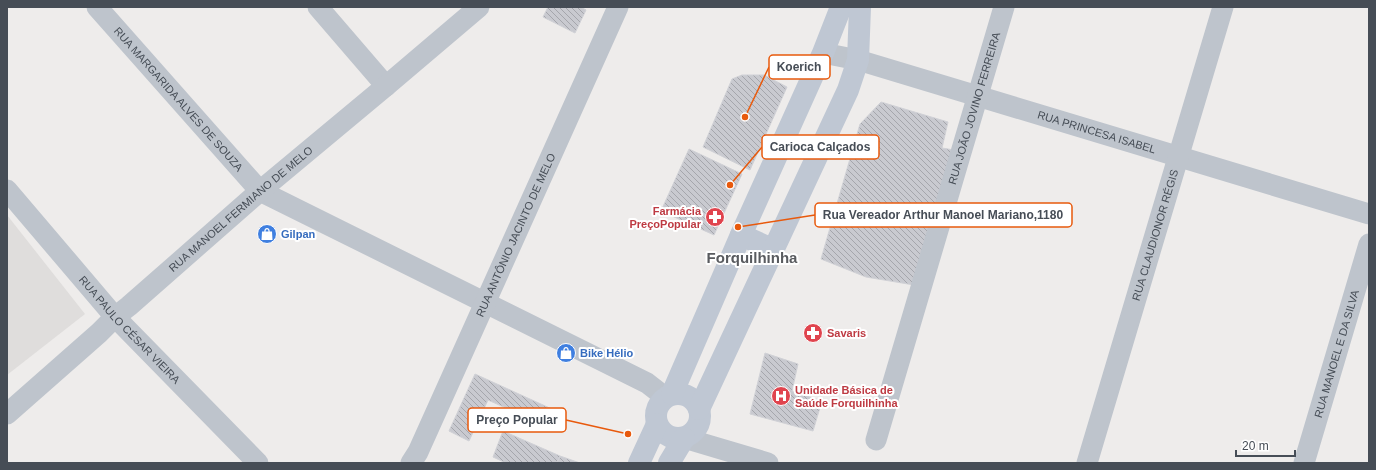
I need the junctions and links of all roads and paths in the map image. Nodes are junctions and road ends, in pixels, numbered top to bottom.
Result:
1 (97, 7) edge
2 (318, 7) edge
3 (478, 7) edge
4 (618, 7) edge
5 (841, 7) edge
6 (860, 7) edge
7 (1004, 7) edge
8 (1223, 7) edge
9 (823, 53) junction
10 (858, 60) junction
11 (386, 86) junction
12 (977, 96) junction
13 (1179, 156) junction
14 (7, 190) edge
15 (260, 191) junction
16 (1369, 214) edge
17 (741, 235) junction
18 (1369, 244) edge
19 (774, 250) junction
20 (486, 303) junction
21 (115, 317) junction
22 (668, 396) junction
23 (699, 409) junction
24 (7, 414) edge
25 (657, 424) junction
26 (684, 438) junction
27 (876, 440) dead end
28 (258, 463) edge
29 (411, 463) edge
30 (639, 463) edge
31 (669, 463) edge
32 (768, 463) edge
33 (1087, 463) edge
34 (1304, 463) edge

1 - 15 street, RUA MARGARIDA ALVES DE SOUZA
2 - 11 street
3 - 11 street, RUA MANOEL FERMIANO DE MELO
4 - 20 street, RUA ANTÔNIO JACINTO DE MELO
5 - 9 main road
6 - 10 main road
7 - 12 street, RUA JOÃO JOVINO FERREIRA
8 - 13 street, RUA CLAUDIONOR RÉGIS
9 - 10 street, RUA PRINCESA ISABEL
9 - 17 main road
10 - 12 street, RUA PRINCESA ISABEL
10 - 19 main road
11 - 15 street, RUA MANOEL FERMIANO DE MELO
12 - 13 street, RUA PRINCESA ISABEL
12 - 27 street, RUA JOÃO JOVINO FERREIRA
13 - 16 street, RUA PRINCESA ISABEL
13 - 33 street, RUA CLAUDIONOR RÉGIS
14 - 21 street, RUA PAULO CÉSAR VIEIRA
15 - 20 street
15 - 21 street, RUA MANOEL FERMIANO DE MELO
17 - 19 main road
17 - 22 main road
18 - 34 street, RUA MANOEL E DA SILVA
19 - 23 main road
20 - 22 street
20 - 29 street, RUA ANTÔNIO JACINTO DE MELO
21 - 24 street, RUA MANOEL FERMIANO DE MELO
21 - 28 street, RUA PAULO CÉSAR VIEIRA
22 - 23 main road
22 - 25 main road
23 - 26 main road
25 - 26 main road
25 - 30 main road
26 - 31 main road
26 - 32 street

